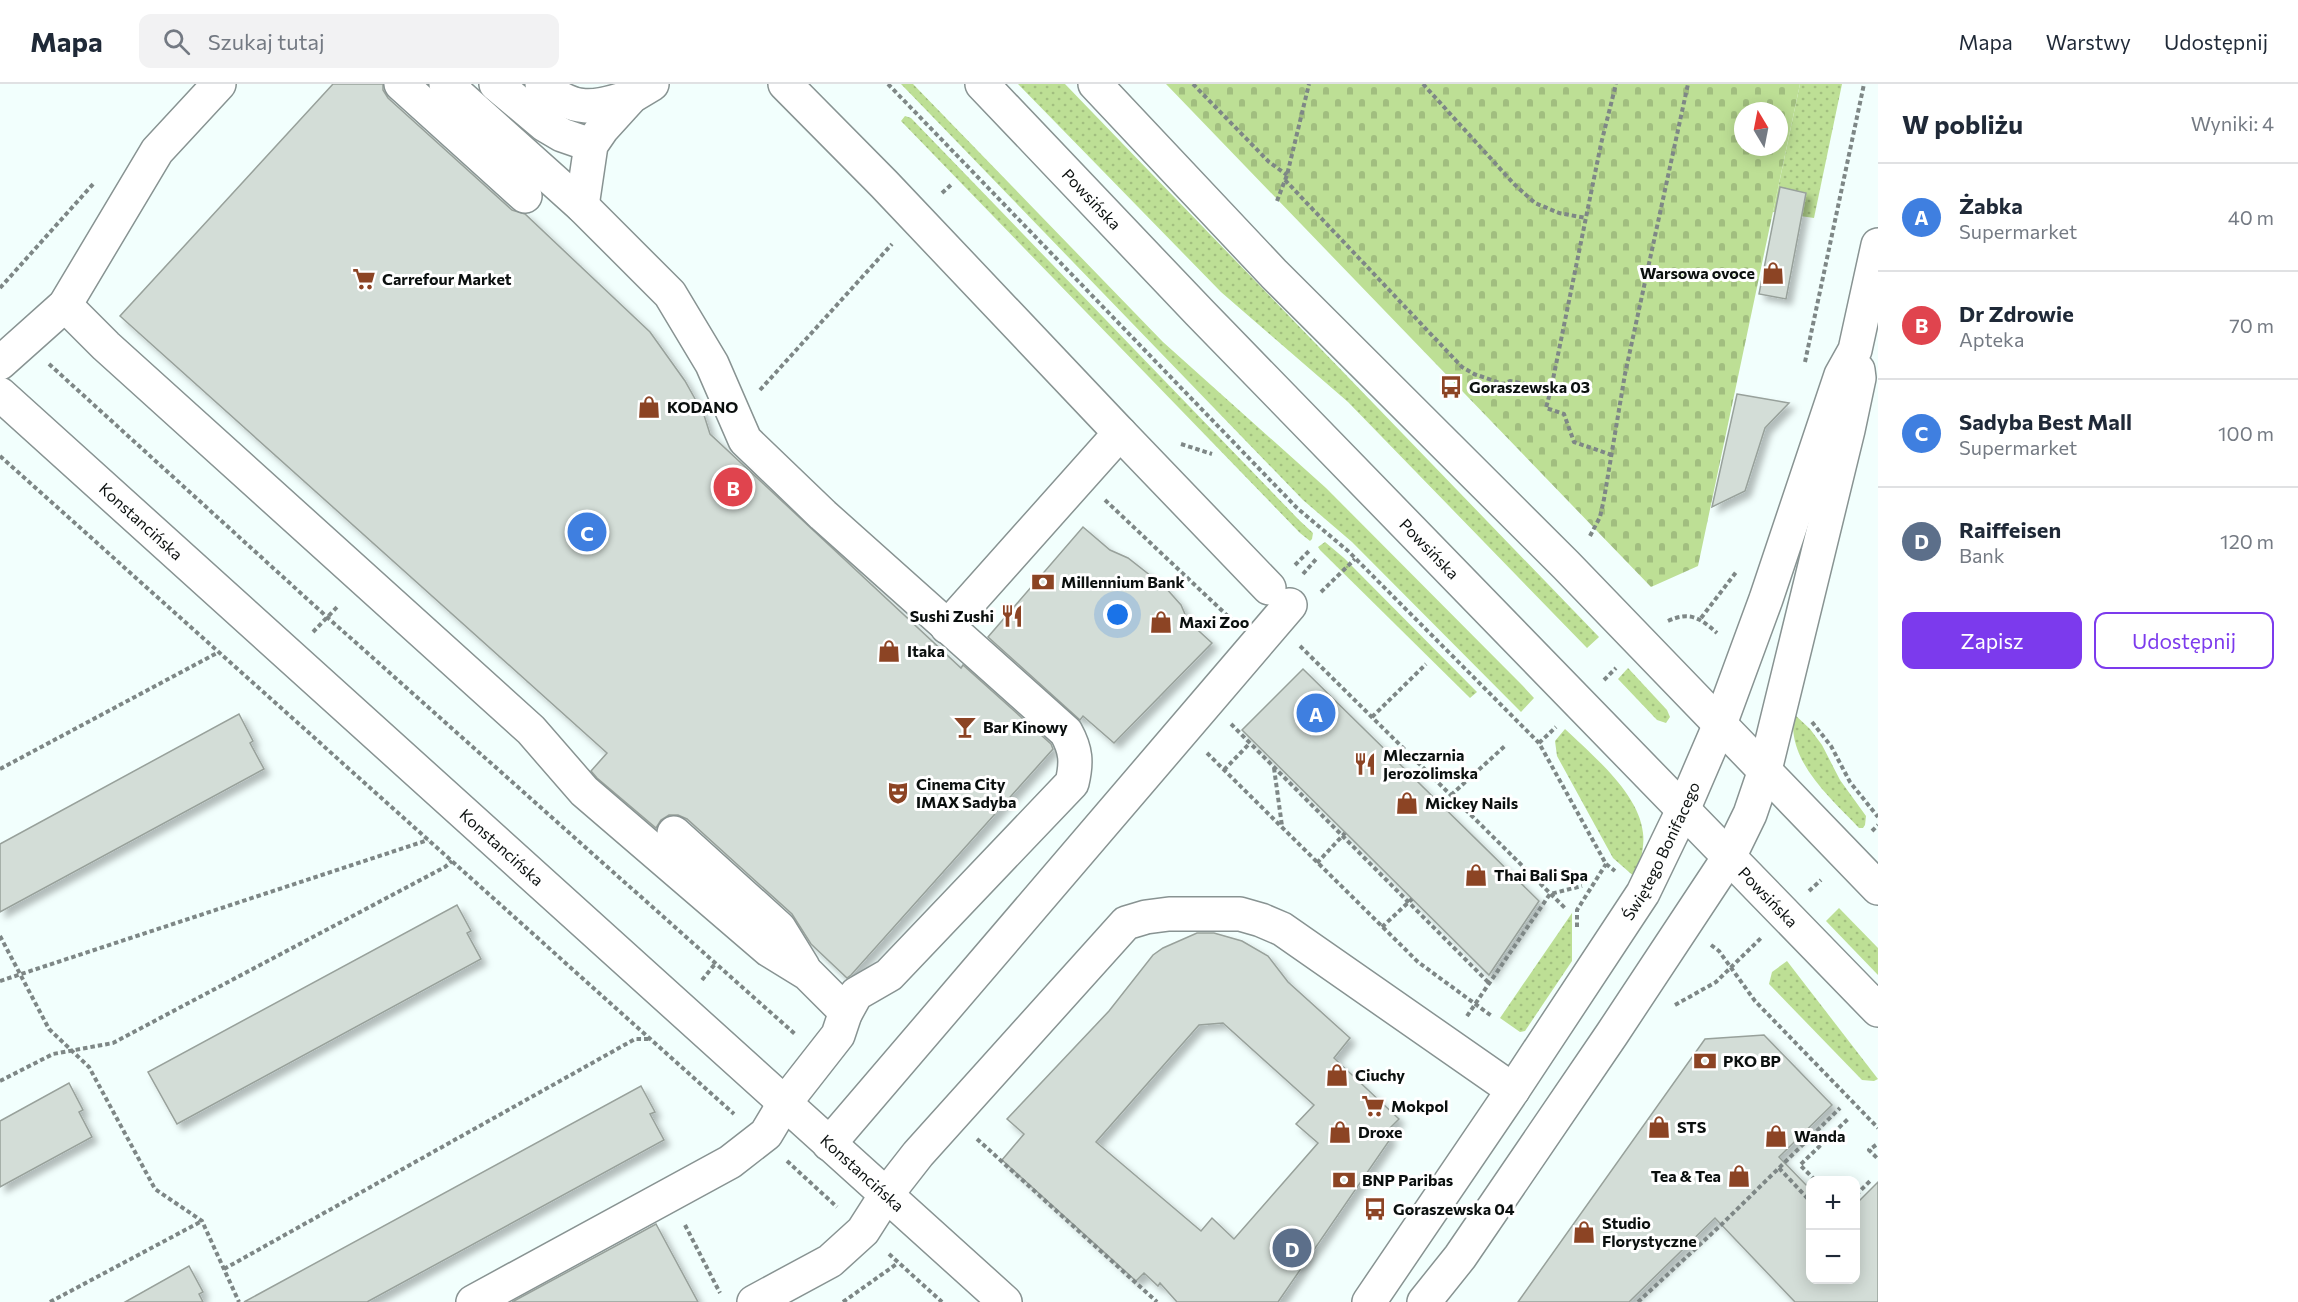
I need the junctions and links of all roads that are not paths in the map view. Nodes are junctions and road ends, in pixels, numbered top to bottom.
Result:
1 (219, 84) edge
2 (401, 84) edge
3 (446, 84) edge
4 (496, 84) edge
5 (542, 84) edge
6 (785, 84) edge
7 (982, 84) edge
8 (1095, 84) edge
9 (642, 90) edge
10 (591, 145) junction
11 (525, 196) dead end
12 (582, 206) junction
13 (1878, 245) edge
14 (65, 305) junction
15 (1855, 350) junction
16 (0, 363) edge
17 (0, 393) edge
18 (1120, 433) junction
19 (947, 627) junction
20 (1720, 724) junction
21 (1765, 770) junction
22 (1683, 810) junction
23 (674, 833) dead end
24 (1729, 857) junction
25 (1878, 888) edge
26 (808, 974) junction
27 (1878, 1010) edge
28 (845, 1014) junction
29 (1513, 1090) junction
30 (784, 1104) junction
31 (830, 1144) junction
32 (886, 1196) junction
33 (1403, 1253) junction
34 (472, 1302) edge
35 (754, 1302) edge
36 (1005, 1302) edge
37 (1369, 1302) edge
38 (1423, 1302) edge

1 - 14 street
2 - 11 street
3 - 12 street
4 - 10 street
5 - 9 street
6 - 18 street
7 - 22 street, Powsińska
8 - 20 street
9 - 10 street
10 - 12 street
12 - 19 street
13 - 15 street, Świętego Bonifacego
14 - 16 street
14 - 26 street
15 - 20 street, Świętego Bonifacego
15 - 21 street, Świętego Bonifacego
17 - 30 street, Konstancińska
18 - 19 street
18 - 31 street
19 - 28 street
20 - 21 street
20 - 22 street, Świętego Bonifacego
21 - 24 street, Świętego Bonifacego
21 - 25 street
22 - 24 street, Powsińska
22 - 29 street, Świętego Bonifacego
23 - 26 street
24 - 27 street, Powsińska
24 - 38 street, Świętego Bonifacego
26 - 28 street
28 - 30 street
29 - 32 street
29 - 33 street, Świętego Bonifacego
30 - 31 street, Konstancińska
30 - 34 street
31 - 32 street, Konstancińska
32 - 35 street
32 - 36 street, Konstancińska
33 - 37 street, Świętego Bonifacego
33 - 38 street

